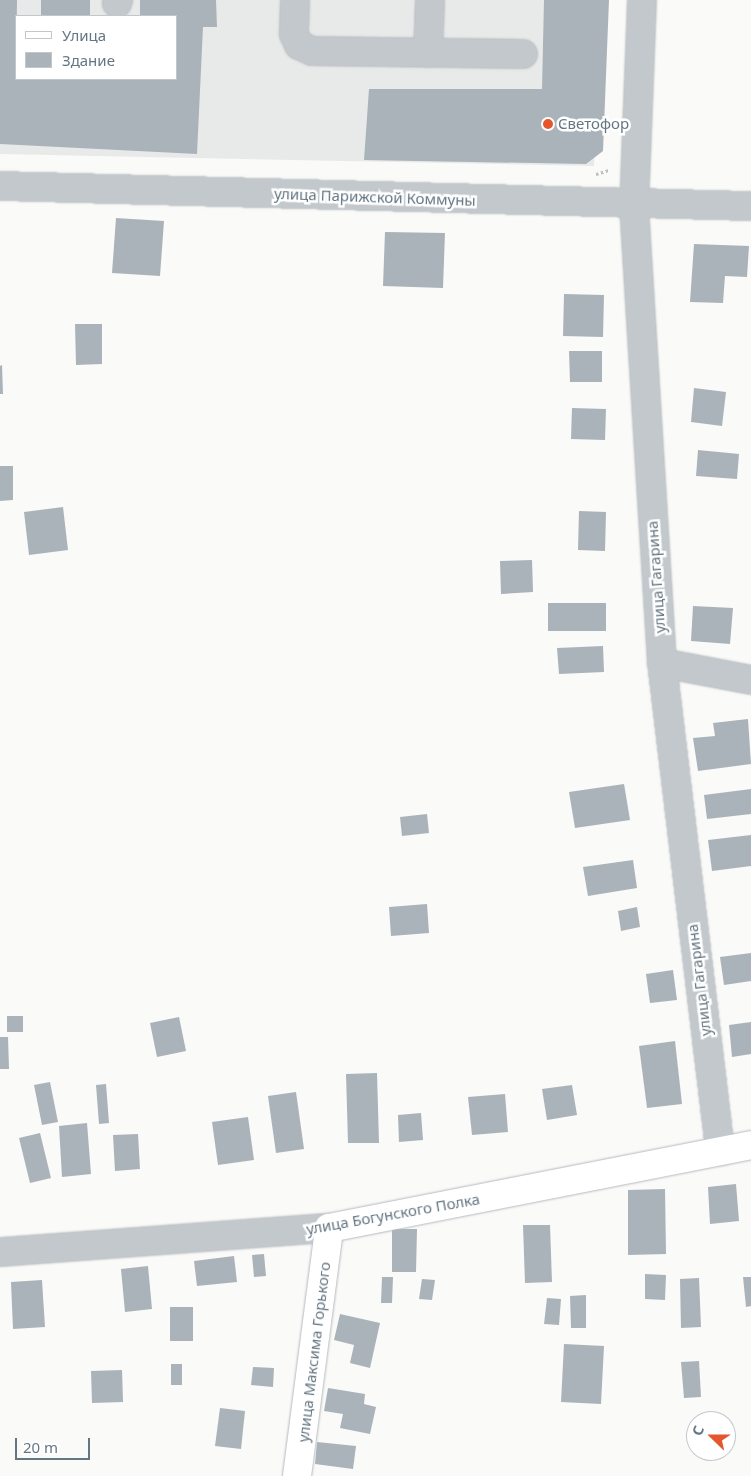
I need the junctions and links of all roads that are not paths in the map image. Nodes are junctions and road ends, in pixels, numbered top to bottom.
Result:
1 (296, 0) edge
2 (430, 0) edge
3 (642, 0) edge
4 (428, 53) junction
5 (523, 54) dead end
6 (0, 186) edge
7 (634, 205) junction
8 (751, 206) edge
9 (662, 663) junction
10 (751, 680) edge
11 (751, 1146) edge
12 (720, 1152) junction
13 (329, 1228) junction
14 (0, 1252) edge
15 (297, 1476) edge

1 - 4 street
2 - 4 street
3 - 7 street, улица Гагарина
4 - 5 street
6 - 7 street, улица Парижской Коммуны
7 - 8 street, улица Парижской Коммуны
7 - 9 street, улица Гагарина
9 - 10 street
9 - 12 street, улица Гагарина
11 - 12 main road, улица Богунского Полка
12 - 13 main road, улица Богунского Полка
13 - 14 street, улица Богунского Полка
13 - 15 main road, улица Максима Горького

